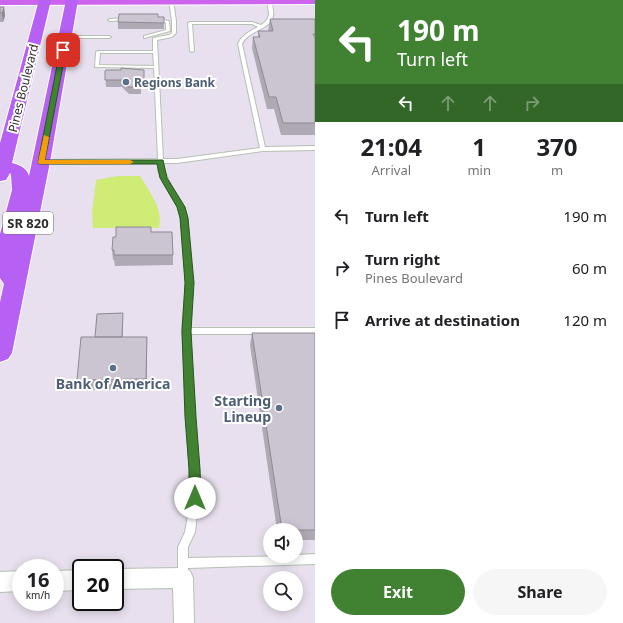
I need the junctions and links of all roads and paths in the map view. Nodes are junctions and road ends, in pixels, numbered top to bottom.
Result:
1 (45, 0) edge
2 (72, 0) edge
3 (269, 0) edge
4 (315, 0) edge
5 (0, 1) edge
6 (171, 7) edge
7 (132, 19) edge
8 (148, 19) edge
9 (110, 20) dead end
10 (269, 21) junction
11 (275, 23) edge
12 (261, 26) junction
13 (65, 37) junction
14 (109, 37) dead end
15 (146, 37) dead end
16 (192, 51) dead end
17 (156, 52) junction
18 (156, 66) junction
19 (13, 130) junction
20 (315, 148) edge
21 (263, 149) junction
22 (41, 162) junction
23 (160, 162) junction
24 (1, 172) edge
25 (15, 283) junction
26 (186, 331) junction
27 (315, 331) edge
28 (0, 353) edge
29 (315, 559) edge
30 (183, 571) junction
31 (124, 578) edge
32 (12, 581) edge
33 (0, 582) edge
34 (184, 623) edge

1 - 2 main road
1 - 5 main road
1 - 19 highway, Pines Boulevard
2 - 6 main road
2 - 13 highway, SR 820
3 - 4 main road
3 - 6 main road
3 - 10 lane
6 - 17 lane
7 - 9 lane
8 - 15 lane
10 - 11 lane
10 - 12 lane
12 - 16 lane
12 - 21 lane
13 - 14 lane
13 - 22 highway, SR 820
17 - 18 lane
17 - 18 lane
18 - 23 lane
19 - 22 highway
19 - 24 highway, Pines Boulevard
20 - 21 lane
21 - 23 lane
22 - 23 lane
22 - 25 highway, SR 820
23 - 26 lane
24 - 25 highway
25 - 28 highway, SR 820
26 - 27 lane
26 - 30 lane
29 - 30 lane
30 - 31 street
30 - 34 street
32 - 33 street

